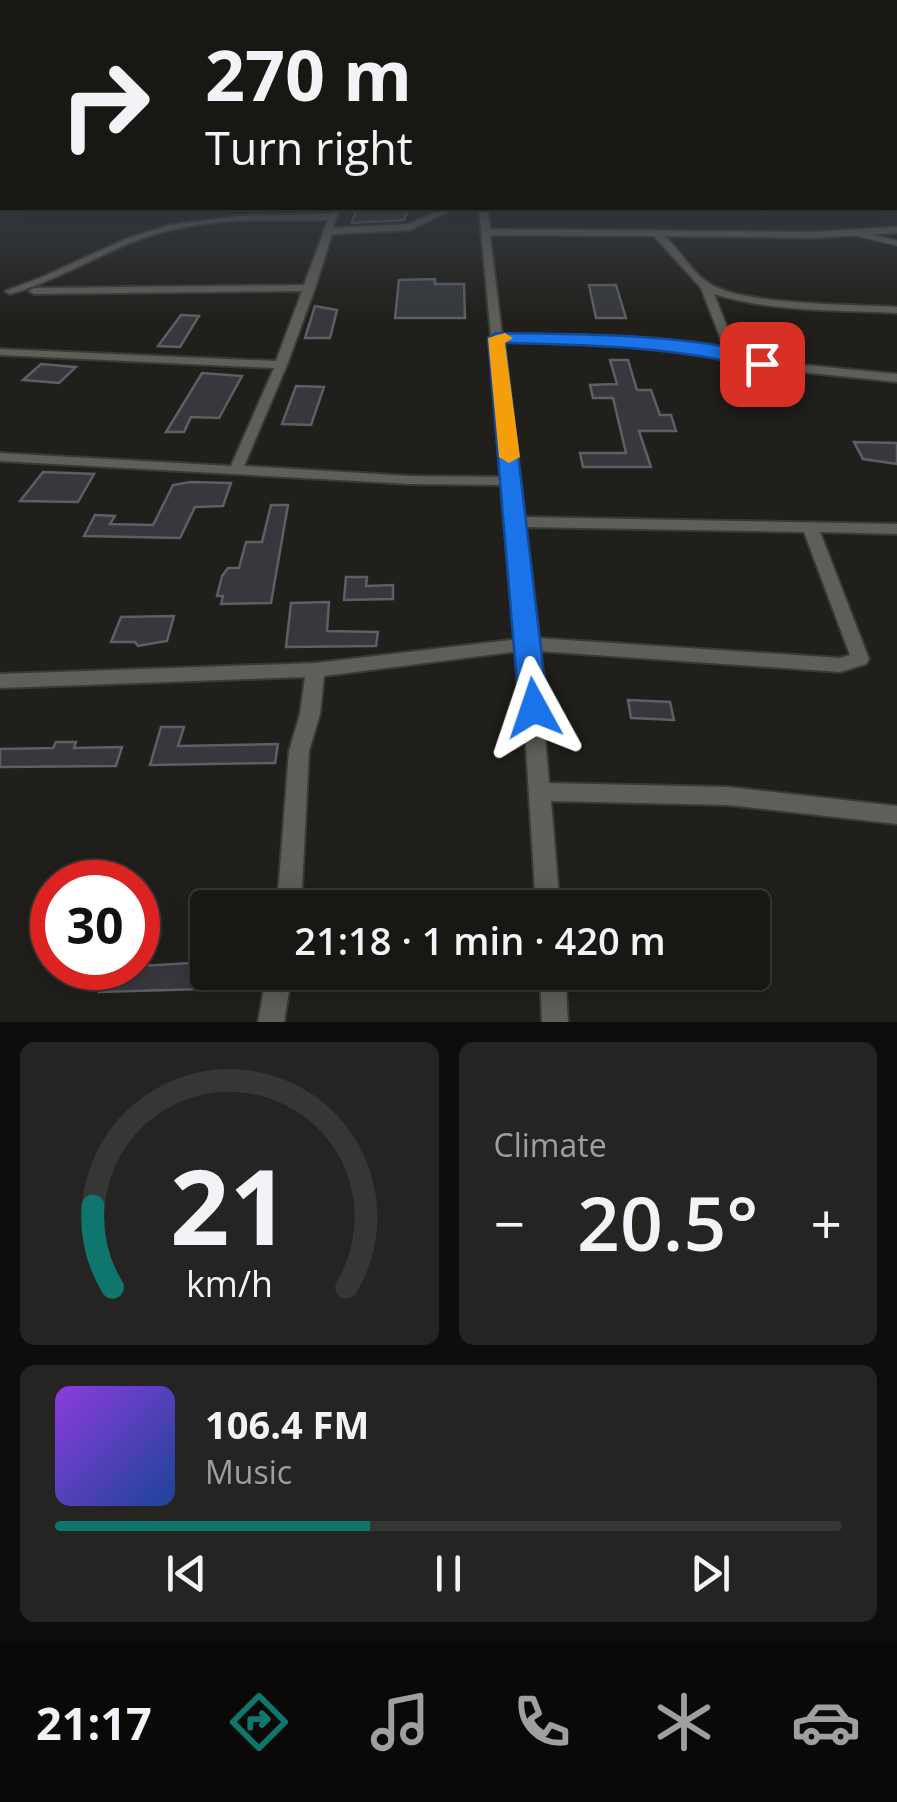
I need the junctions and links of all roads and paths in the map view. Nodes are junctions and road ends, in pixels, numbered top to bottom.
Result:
1 (204, 224) edge
2 (331, 224) edge
3 (417, 224) edge
4 (486, 224) edge
5 (897, 230) edge
6 (328, 232) junction
7 (487, 232) junction
8 (852, 232) junction
9 (658, 235) junction
10 (897, 244) edge
11 (310, 288) junction
12 (706, 288) junction
13 (5, 291) edge
14 (897, 310) edge
15 (496, 338) junction
16 (0, 352) edge
17 (732, 354) junction
18 (280, 365) junction
19 (897, 378) edge
20 (0, 457) edge
21 (237, 467) junction
22 (511, 481) junction
23 (516, 522) junction
24 (811, 529) junction
25 (897, 529) edge
26 (528, 644) junction
27 (315, 670) junction
28 (0, 681) edge
29 (540, 792) junction
30 (897, 814) edge
31 (290, 890) edge
32 (547, 890) edge
33 (276, 990) edge
34 (553, 990) edge
35 (270, 1022) edge
36 (556, 1022) edge

1 - 13 street
2 - 6 street
3 - 6 street
4 - 7 street
5 - 8 street
6 - 11 street
7 - 9 street
7 - 15 street
8 - 9 street
8 - 10 lane
9 - 12 street
11 - 13 street
11 - 18 street
12 - 14 street
12 - 17 street
15 - 17 street
15 - 22 street
16 - 18 street
17 - 19 street
18 - 21 street
20 - 21 street
21 - 22 street
22 - 23 street
23 - 24 street
23 - 26 street
24 - 25 street
24 - 26 street
26 - 27 street
26 - 29 street
27 - 28 street
27 - 31 street
29 - 30 street
29 - 32 street
33 - 35 street
34 - 36 street

